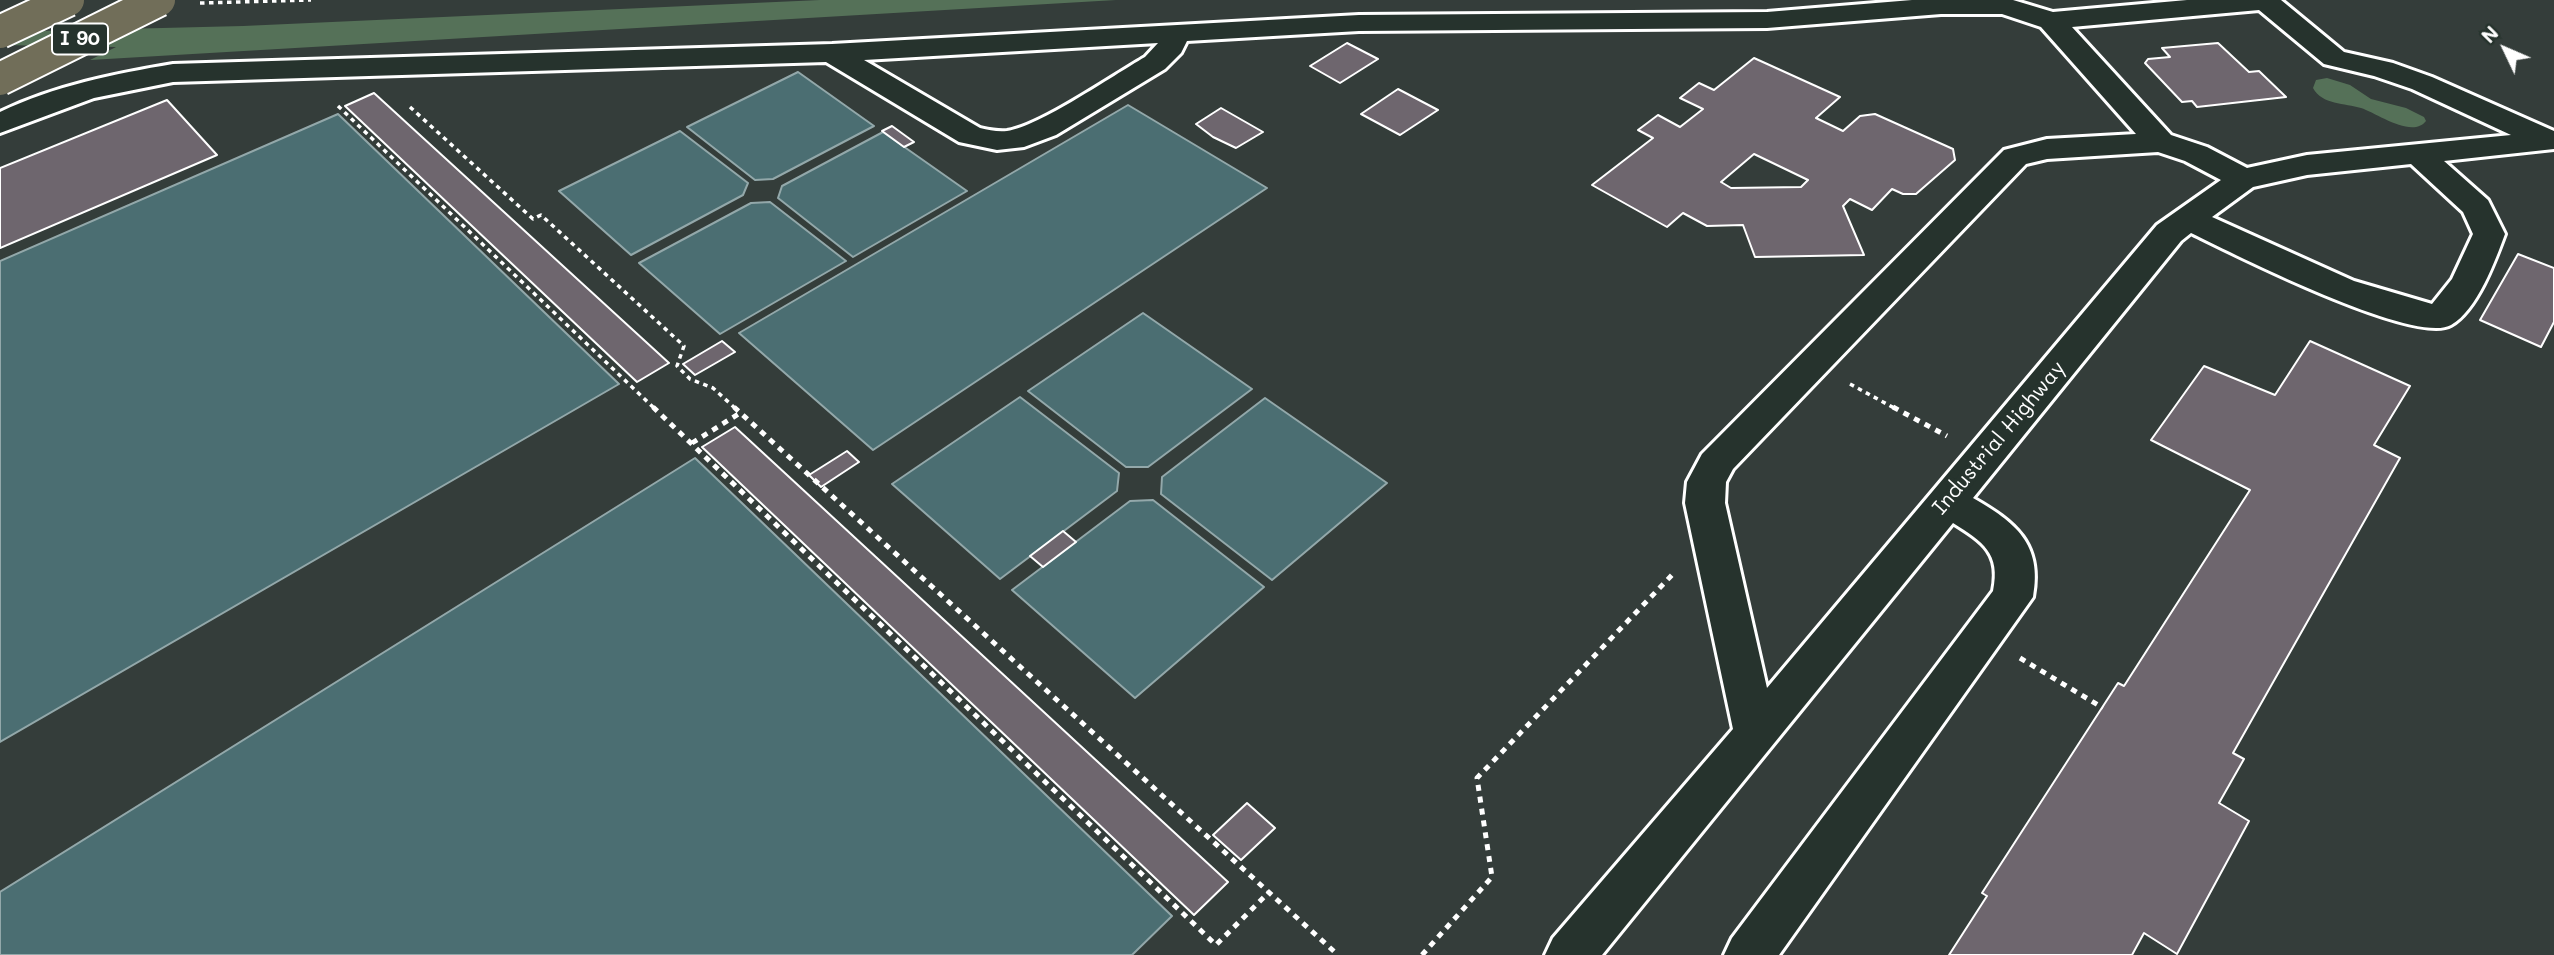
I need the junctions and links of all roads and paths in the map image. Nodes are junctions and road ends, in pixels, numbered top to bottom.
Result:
1 (68, 0) edge
2 (159, 0) edge
3 (2051, 21) junction
4 (0, 32) edge
5 (1174, 35) junction
6 (832, 53) junction
7 (0, 79) edge
8 (338, 106) dead end
9 (410, 107) dead end
10 (0, 124) edge
11 (2551, 141) edge
12 (2160, 142) junction
13 (2418, 154) junction
14 (2243, 179) junction
15 (2188, 219) junction
16 (1812, 363) junction
17 (740, 413) junction
18 (692, 443) junction
19 (1984, 456) junction
20 (1947, 501) junction
21 (1712, 534) junction
22 (1983, 636) junction
23 (2103, 708) dead end
24 (1756, 734) junction
25 (1269, 892) junction
26 (1587, 949) edge
27 (1338, 955) edge
28 (1422, 955) edge
29 (1749, 955) edge

1 - 4 highway, I 90, bridge
2 - 7 highway, I 90, bridge
3 - 5 street
3 - 11 street
3 - 12 street
5 - 6 street
5 - 6 street
6 - 10 street
8 - 18 path
9 - 17 path
11 - 13 street, Industrial Highway
12 - 14 street
12 - 16 street
13 - 14 street, Industrial Highway
13 - 15 street
14 - 15 street, Industrial Highway
15 - 19 street, Industrial Highway
16 - 19 path
16 - 21 street
17 - 18 path
17 - 25 path
18 - 25 path
19 - 20 street, Industrial Highway
20 - 22 street
20 - 24 street, Industrial Highway
21 - 24 street
21 - 28 path
22 - 23 path
22 - 29 street
24 - 26 street, Industrial Highway
25 - 27 path

